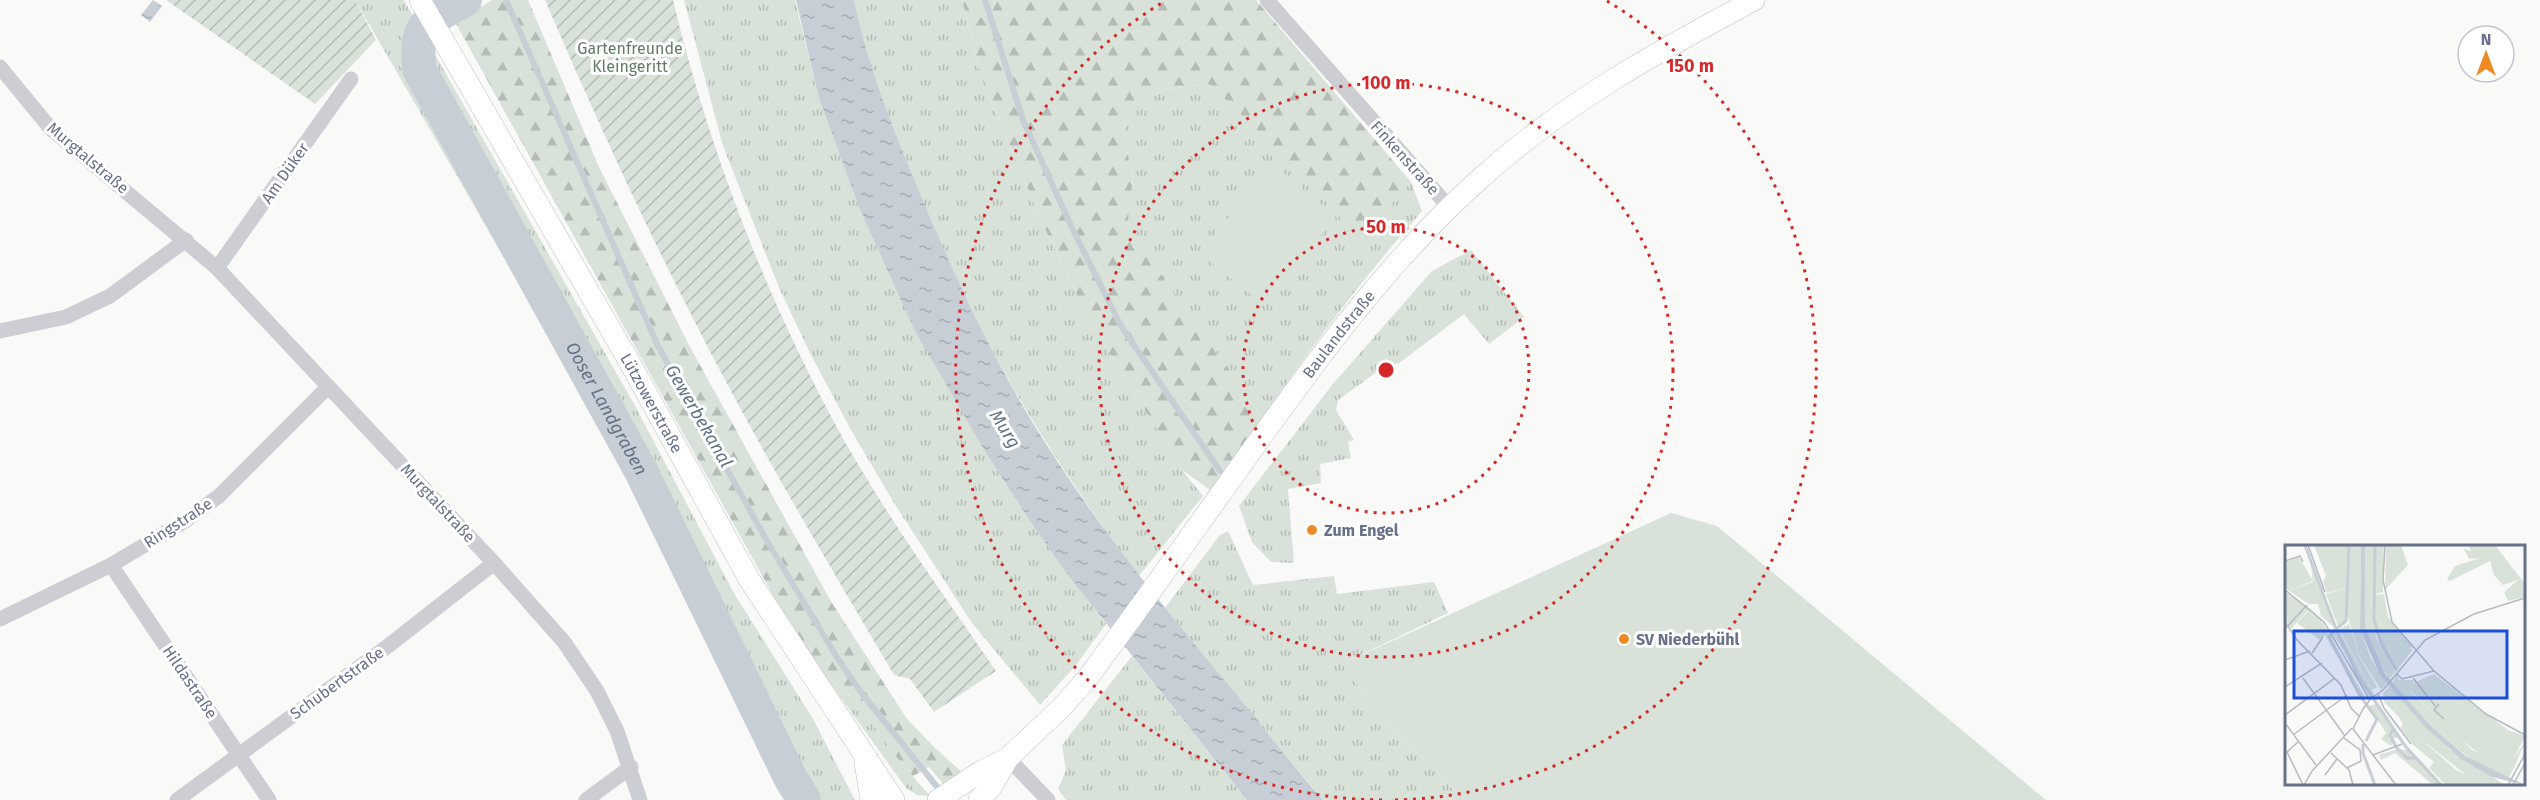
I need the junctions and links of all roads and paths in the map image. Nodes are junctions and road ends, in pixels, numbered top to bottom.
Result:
1 (1267, 0) edge
2 (1754, 0) edge
3 (428, 13) edge
4 (0, 67) edge
5 (351, 79) dead end
6 (1449, 207) junction
7 (186, 240) junction
8 (218, 268) junction
9 (0, 331) edge
10 (328, 387) junction
11 (494, 563) junction
12 (111, 565) junction
13 (0, 619) edge
14 (239, 755) junction
15 (864, 755) junction
16 (1008, 758) junction
17 (631, 767) junction
18 (177, 800) edge
19 (269, 800) edge
20 (586, 800) edge
21 (640, 800) edge
22 (871, 800) edge
23 (894, 800) edge
24 (938, 800) edge
25 (979, 800) edge
26 (1047, 800) edge

1 - 6 street, Finkenstraße
2 - 6 street, Baulandstraße
3 - 15 street, Lützowerstraße
4 - 7 street, Murgtalstraße
5 - 8 street, Am Düker
6 - 16 street, Baulandstraße
7 - 8 street, Murgtalstraße
7 - 9 street
8 - 10 street, Murgtalstraße
10 - 11 street, Murgtalstraße
10 - 12 street, Ringstraße
11 - 14 street, Schubertstraße
11 - 17 street, Murgtalstraße
12 - 13 street, Ringstraße
12 - 14 street, Hildastraße
14 - 18 street, Schubertstraße
14 - 19 street, Hildastraße
15 - 22 street
15 - 23 street, Lützowerstraße
16 - 24 street, Baulandstraße
16 - 25 street, Baulandstraße
16 - 26 street
17 - 20 street
17 - 21 street, Murgtalstraße

